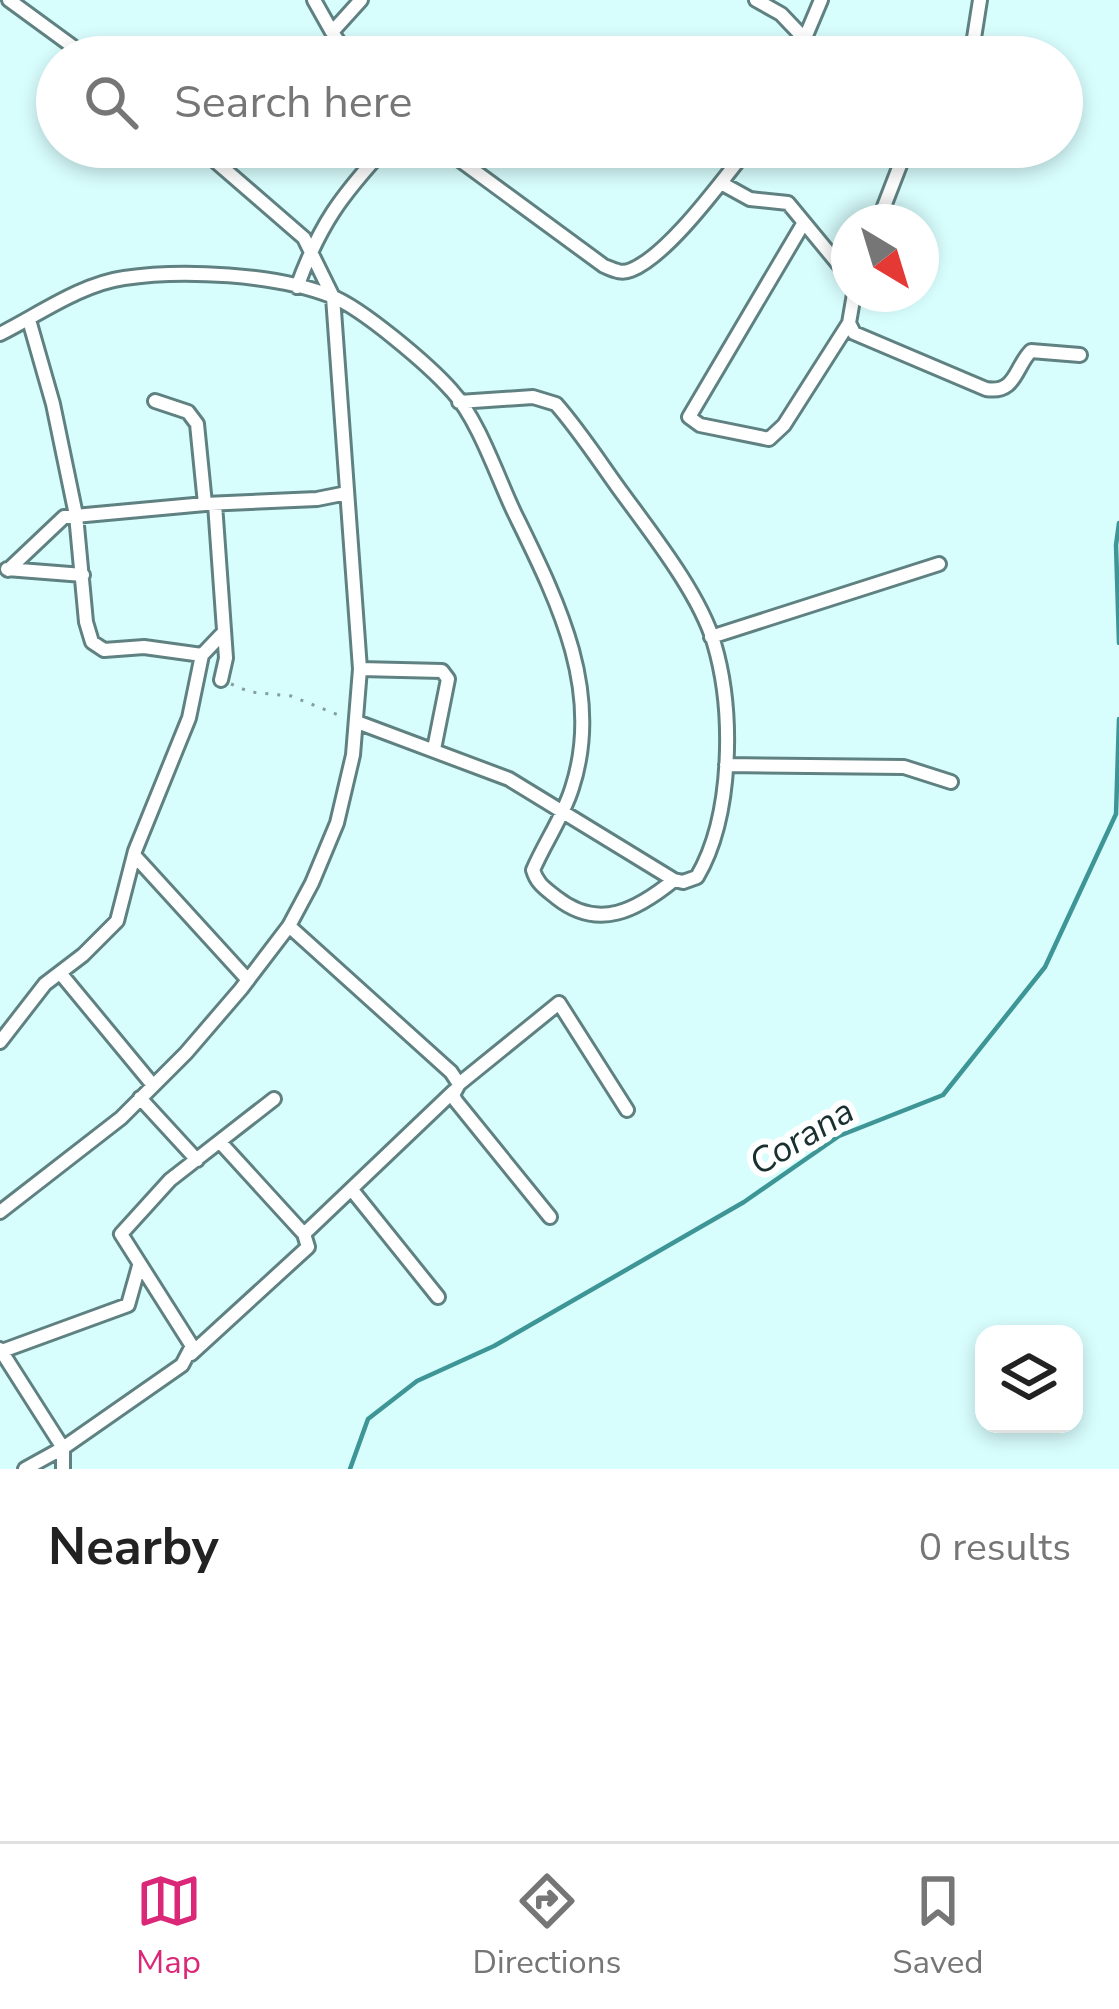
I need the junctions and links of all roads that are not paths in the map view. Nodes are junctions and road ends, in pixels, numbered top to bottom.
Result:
1 (9, 0) edge
2 (314, 0) edge
3 (361, 0) edge
4 (756, 0) edge
5 (821, 0) edge
6 (980, 0) edge
7 (332, 32) junction
8 (58, 36) edge
9 (335, 36) edge
10 (800, 36) edge
11 (806, 36) edge
12 (974, 36) edge
13 (222, 168) edge
14 (367, 168) edge
15 (471, 168) edge
16 (732, 168) edge
17 (899, 168) edge
18 (721, 182) junction
19 (885, 204) edge
20 (803, 224) junction
21 (311, 248) junction
22 (831, 256) edge
23 (297, 287) junction
24 (333, 297) junction
25 (851, 312) edge
26 (29, 320) junction
27 (849, 323) junction
28 (0, 334) edge
29 (1080, 355) dead end
30 (155, 401) dead end
31 (459, 401) junction
32 (347, 493) junction
33 (210, 504) junction
34 (76, 515) junction
35 (939, 564) dead end
36 (4, 569) edge
37 (83, 575) junction
38 (224, 632) junction
39 (712, 637) junction
40 (202, 655) junction
41 (360, 669) junction
42 (221, 680) road end
43 (357, 722) junction
44 (434, 749) junction
45 (726, 765) junction
46 (951, 782) dead end
47 (562, 812) junction
48 (134, 855) junction
49 (674, 880) junction
50 (289, 926) junction
51 (61, 974) junction
52 (248, 980) junction
53 (0, 1042) edge
54 (152, 1084) junction
55 (456, 1088) junction
56 (140, 1098) junction
57 (274, 1099) dead end
58 (627, 1110) dead end
59 (220, 1142) junction
60 (197, 1160) junction
61 (352, 1190) junction
62 (0, 1212) edge
63 (550, 1217) dead end
64 (304, 1234) junction
65 (140, 1266) junction
66 (438, 1297) dead end
67 (1, 1350) edge
68 (191, 1354) junction
69 (63, 1448) junction
70 (25, 1469) edge
71 (63, 1469) edge

1 - 8 street
2 - 7 street
3 - 7 street
4 - 10 street
5 - 11 street
6 - 12 street
7 - 9 street
13 - 21 street
14 - 21 street
15 - 18 street
16 - 18 street
17 - 19 street
18 - 20 street
20 - 22 street
20 - 27 street
21 - 23 street
21 - 24 street
23 - 24 street
23 - 26 street
24 - 31 street
24 - 32 street
25 - 27 street
26 - 28 street
26 - 34 street
27 - 29 street
30 - 33 street
31 - 39 street
31 - 47 street
32 - 33 street
32 - 41 street
33 - 34 street
33 - 38 street
34 - 36 street
34 - 37 street
35 - 39 street
36 - 37 street
37 - 40 street
38 - 40 street
38 - 42 street
39 - 45 street
40 - 48 street
41 - 43 street
41 - 44 street
43 - 44 street
43 - 50 street
44 - 47 street
45 - 46 street
45 - 49 street
47 - 49 street
47 - 49 street
48 - 51 street
48 - 52 street
50 - 52 street
50 - 55 street
51 - 53 street
51 - 54 street
52 - 54 street
54 - 56 street
55 - 58 street
55 - 61 street
55 - 63 street
56 - 60 street
56 - 62 street
57 - 59 street
59 - 60 street
59 - 64 street
60 - 65 street
61 - 64 street
61 - 66 street
64 - 68 street
65 - 67 street
65 - 68 street
67 - 69 street
68 - 69 street
69 - 70 street
69 - 71 street

